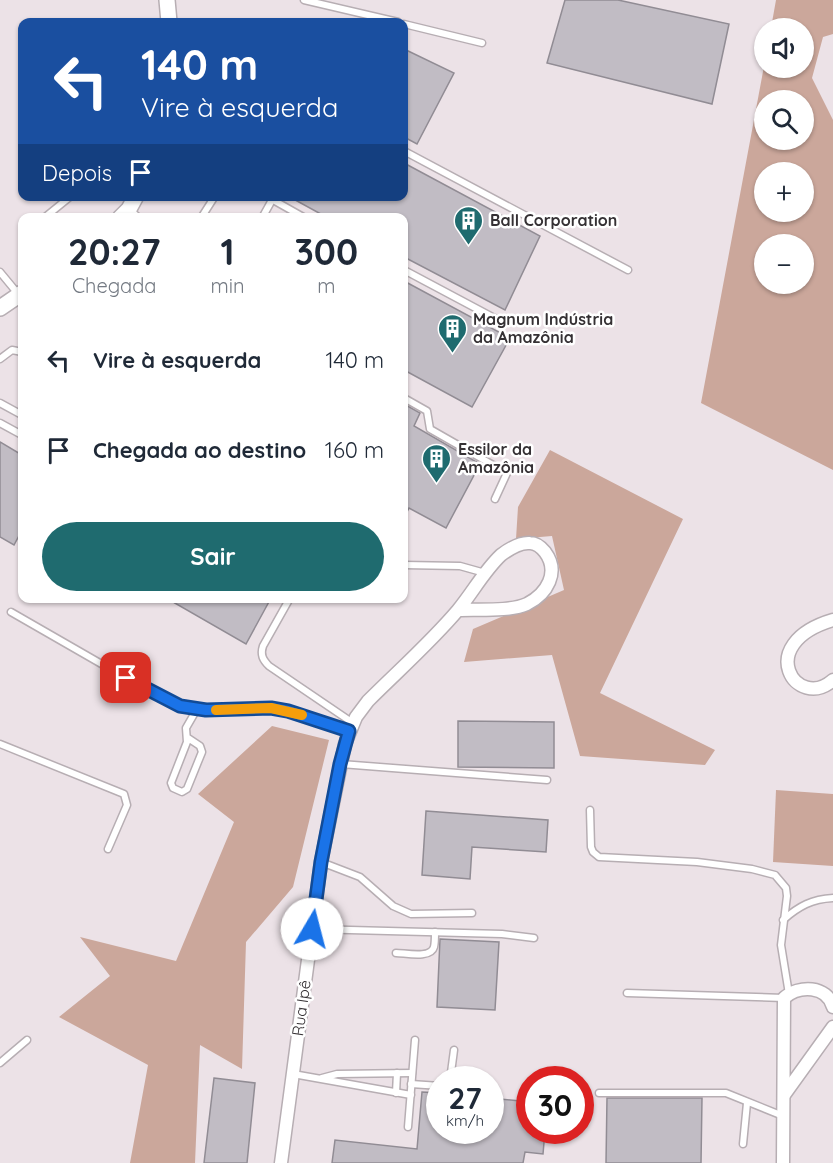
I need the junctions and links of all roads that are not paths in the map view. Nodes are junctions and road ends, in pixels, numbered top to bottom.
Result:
1 (167, 0) edge
2 (304, 0) edge
3 (169, 18) edge
4 (381, 18) edge
5 (408, 25) edge
6 (482, 43) dead end
7 (408, 153) edge
8 (65, 201) edge
9 (274, 201) edge
10 (50, 213) edge
11 (296, 213) edge
12 (628, 270) dead end
13 (408, 272) edge
14 (0, 273) edge
15 (18, 291) edge
16 (18, 296) edge
17 (0, 308) edge
18 (498, 320) dead end
19 (18, 351) edge
20 (0, 359) edge
21 (408, 400) edge
22 (0, 403) edge
23 (18, 413) edge
24 (0, 423) edge
25 (18, 433) edge
26 (495, 499) dead end
27 (408, 565) edge
28 (485, 574) junction
29 (287, 603) edge
30 (458, 610) junction
31 (11, 612) dead end
32 (833, 620) edge
33 (833, 680) edge
34 (197, 709) junction
35 (351, 727) junction
36 (188, 738) junction
37 (0, 744) edge
38 (340, 764) junction
39 (547, 780) dead end
40 (590, 810) dead end
41 (108, 849) dead end
42 (321, 862) junction
43 (833, 898) edge
44 (472, 913) dead end
45 (783, 920) junction
46 (312, 929) junction
47 (435, 932) junction
48 (534, 938) dead end
49 (396, 953) dead end
50 (627, 993) dead end
51 (787, 996) junction
52 (833, 1007) edge
53 (833, 1027) edge
54 (27, 1040) dead end
55 (415, 1040) dead end
56 (454, 1050) dead end
57 (0, 1063) edge
58 (452, 1066) edge
59 (397, 1073) junction
60 (412, 1073) junction
61 (293, 1074) junction
62 (321, 1078) junction
63 (411, 1084) junction
64 (426, 1085) edge
65 (396, 1093) junction
66 (599, 1093) dead end
67 (411, 1095) junction
68 (784, 1095) junction
69 (747, 1103) junction
70 (784, 1116) junction
71 (408, 1128) dead end
72 (743, 1144) dead end
73 (281, 1163) edge
74 (783, 1163) edge

1 - 3 street
2 - 4 lane
5 - 6 lane
7 - 12 lane
8 - 10 lane
9 - 11 lane
13 - 18 lane
14 - 15 lane
16 - 17 street
19 - 20 lane
21 - 26 lane
22 - 23 lane
24 - 25 lane
27 - 28 lane
28 - 30 street, Rua Ipê
28 - 30 street, Rua Ipê
29 - 35 lane
30 - 35 street, Rua Ipê
31 - 34 lane
32 - 33 street
34 - 35 lane
34 - 36 lane
35 - 38 street, Rua Ipê
36 - 36 lane
37 - 41 lane
38 - 39 lane
38 - 42 street, Rua Ipê
40 - 45 lane
42 - 44 lane
42 - 46 street, Rua Ipê
43 - 45 lane
45 - 51 lane
46 - 47 lane
46 - 61 street, Rua Ipê
47 - 48 lane
47 - 49 lane
50 - 51 lane
51 - 52 street
51 - 68 street
53 - 68 street
54 - 57 lane
55 - 60 lane
56 - 58 lane
59 - 60 lane
59 - 62 lane
59 - 65 lane
60 - 63 lane
61 - 62 lane
61 - 73 street, Rua Ipê
62 - 65 lane
63 - 64 lane
63 - 67 lane
65 - 67 lane
66 - 69 lane
67 - 71 lane
68 - 70 street
69 - 70 lane
69 - 72 lane
70 - 74 street

